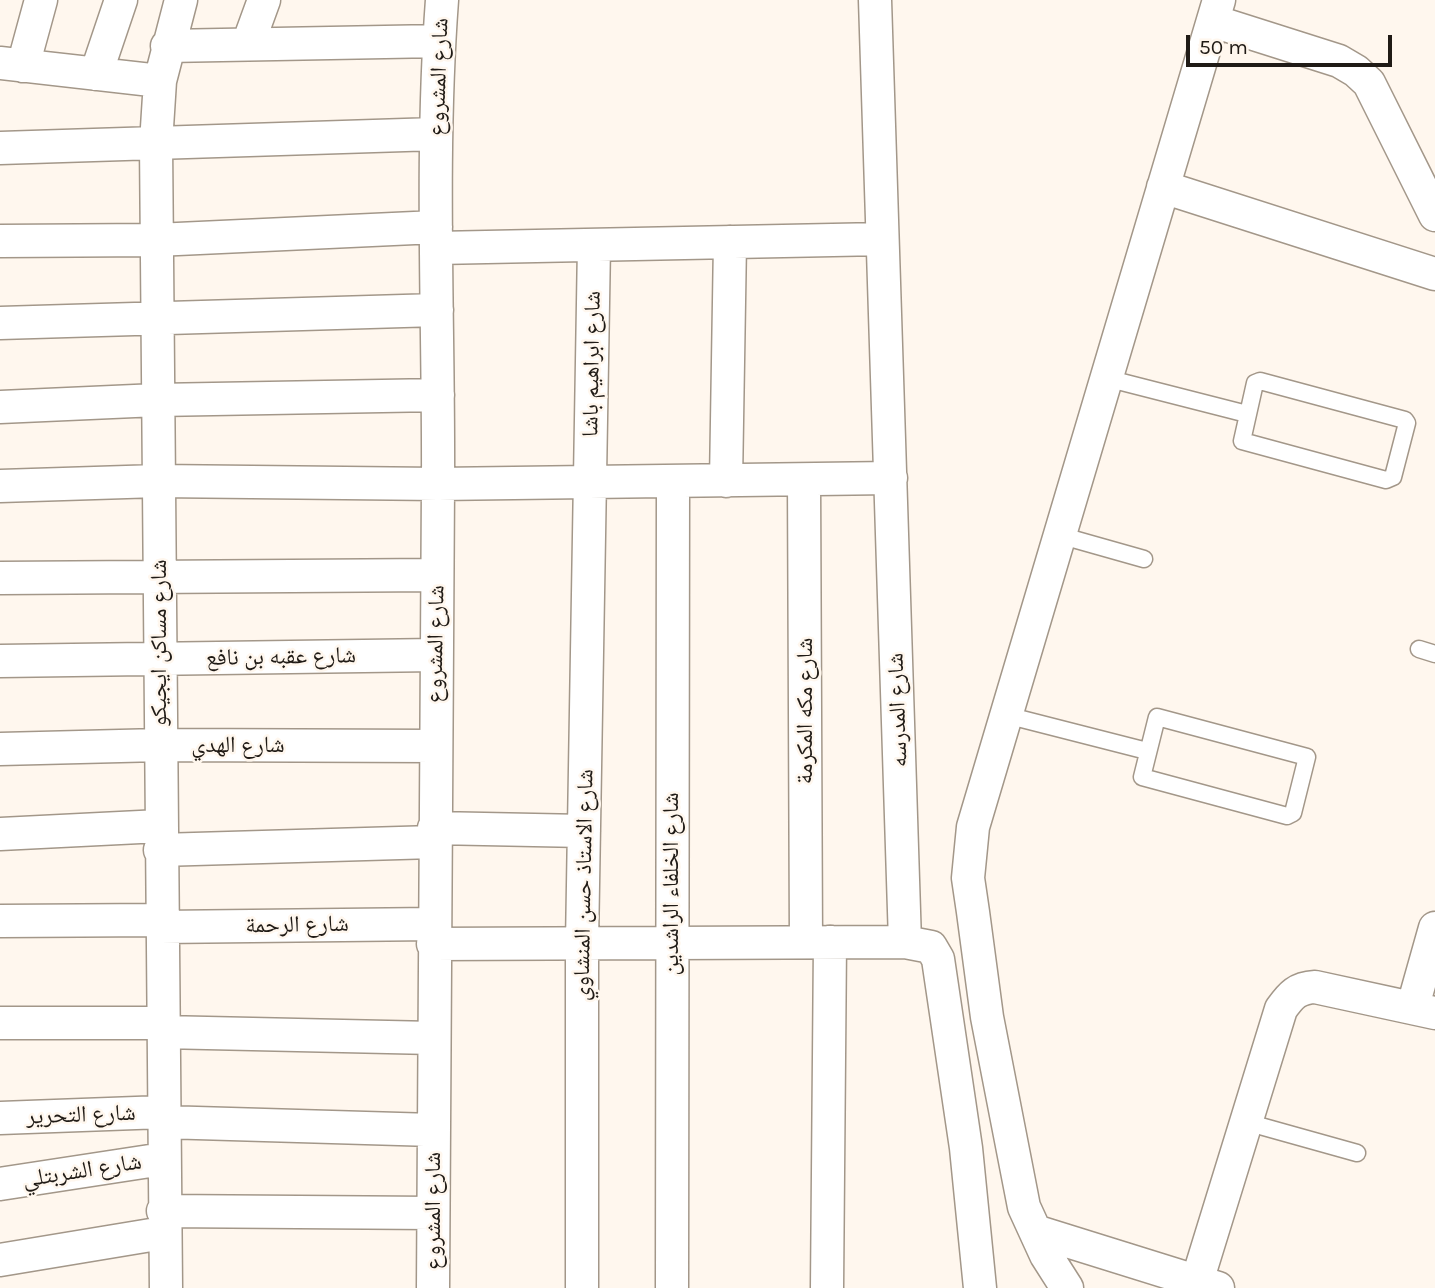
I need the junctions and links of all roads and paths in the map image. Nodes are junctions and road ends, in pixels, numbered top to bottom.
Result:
1 (121, 0) edge
2 (181, 0) edge
3 (264, 0) edge
4 (442, 0) edge
5 (875, 0) edge
6 (38, 1) edge
7 (1216, 10) edge
8 (439, 41) junction
9 (248, 44) junction
10 (167, 46) junction
11 (11, 64) edge
12 (96, 74) junction
13 (160, 81) junction
14 (436, 134) junction
15 (156, 143) junction
16 (0, 148) edge
17 (1163, 187) junction
18 (1435, 215) edge
19 (436, 238) junction
20 (882, 239) junction
21 (156, 240) junction
22 (0, 241) edge
23 (730, 242) junction
24 (594, 245) junction
25 (1435, 274) edge
26 (437, 310) junction
27 (157, 320) junction
28 (0, 323) edge
29 (1106, 378) junction
30 (438, 395) junction
31 (157, 400) junction
32 (0, 407) edge
33 (1247, 414) junction
34 (891, 478) junction
35 (804, 480) junction
36 (158, 481) junction
37 (673, 481) junction
38 (726, 481) junction
39 (590, 482) junction
40 (438, 484) junction
41 (0, 486) edge
42 (1059, 535) junction
43 (1144, 559) dead end
44 (437, 575) junction
45 (158, 576) junction
46 (0, 578) edge
47 (436, 655) junction
48 (159, 659) junction
49 (0, 661) edge
50 (1006, 715) junction
51 (160, 745) junction
52 (435, 746) junction
53 (0, 749) edge
54 (1147, 751) junction
55 (584, 831) junction
56 (0, 834) edge
57 (434, 835) junction
58 (160, 838) junction
59 (0, 921) edge
60 (161, 923) junction
61 (1435, 928) edge
62 (433, 934) junction
63 (818, 942) junction
64 (905, 942) junction
65 (582, 943) junction
66 (671, 943) junction
67 (1424, 1010) edge
68 (0, 1024) edge
69 (162, 1028) junction
70 (433, 1038) junction
71 (163, 1117) junction
72 (0, 1118) edge
73 (1246, 1122) junction
74 (433, 1130) junction
75 (1357, 1153) dead end
76 (163, 1159) junction
77 (0, 1184) edge
78 (433, 1213) junction
79 (163, 1222) junction
80 (1035, 1231) junction
81 (0, 1260) edge
82 (1203, 1286) edge
83 (166, 1288) edge
84 (433, 1288) edge
85 (582, 1288) edge
86 (672, 1288) edge
87 (827, 1288) edge
88 (980, 1288) edge
89 (1067, 1288) edge

1 - 12 street
2 - 10 street, شارع مساكن ايجيكو
3 - 9 street
4 - 8 street, شارع المشروع
5 - 20 street, شارع المدرسه
6 - 11 street
7 - 17 street
7 - 18 street
8 - 9 street
8 - 14 street, شارع المشروع
9 - 10 street
10 - 13 street, شارع مساكن ايجيكو
11 - 12 street
12 - 13 street
13 - 15 street, شارع مساكن ايجيكو
14 - 15 street
14 - 19 street, شارع المشروع
15 - 16 street
15 - 21 street, شارع مساكن ايجيكو
17 - 25 street
17 - 29 street
19 - 21 street
19 - 24 street
19 - 26 street, شارع المشروع
20 - 23 street
20 - 34 street, شارع المدرسه
21 - 22 street
21 - 27 street, شارع مساكن ايجيكو
23 - 24 street
23 - 38 street
24 - 39 street, شارع ابراهيم باشا
26 - 27 street
26 - 30 street, شارع المشروع
27 - 28 street
27 - 31 street, شارع مساكن ايجيكو
29 - 33 lane
29 - 42 street
30 - 31 street
30 - 40 street, شارع المشروع
31 - 32 street
31 - 36 street, شارع مساكن ايجيكو
33 - 33 lane
34 - 35 street
34 - 64 street, شارع المدرسه
35 - 38 street
35 - 63 street, شارع مكه المكرمة
36 - 40 street
36 - 41 street
36 - 45 street, شارع مساكن ايجيكو
37 - 38 street
37 - 39 street
37 - 66 street, شارع الخلفاء الراشدين
39 - 40 street
39 - 55 street, شارع الاستاذ حسن المنشاوي
40 - 44 street, شارع المشروع
42 - 43 lane
42 - 50 street
44 - 45 street
44 - 47 street, شارع المشروع
45 - 46 street
45 - 48 street, شارع مساكن ايجيكو
47 - 48 street, شارع عقبه بن نافع
47 - 52 street, شارع المشروع
48 - 49 street, شارع عقبه بن نافع
48 - 51 street, شارع مساكن ايجيكو
50 - 54 lane
50 - 80 street
51 - 52 street, شارع الهدي
51 - 53 street, شارع الهدي
51 - 58 street, شارع مساكن ايجيكو
52 - 57 street, شارع المشروع
54 - 54 lane
55 - 57 street
55 - 65 street, شارع الاستاذ حسن المنشاوي
56 - 58 street
57 - 58 street
57 - 62 street, شارع المشروع
58 - 60 street, شارع مساكن ايجيكو
59 - 60 street, شارع الرحمة
60 - 62 street, شارع الرحمة
60 - 69 street, شارع مساكن ايجيكو
61 - 67 street
62 - 65 street, شارع الرحمة
62 - 70 street, شارع المشروع
63 - 64 street, شارع الرحمة
63 - 66 street, شارع الرحمة
63 - 87 street, شارع مكه المكرمة
64 - 88 street
65 - 66 street, شارع الرحمة
65 - 85 street, شارع الاستاذ حسن المنشاوي
66 - 86 street, شارع الخلفاء الراشدين
67 - 73 street
68 - 69 street
69 - 70 street
69 - 71 street, شارع مساكن ايجيكو
70 - 74 street, شارع المشروع
71 - 72 street, شارع التحرير
71 - 74 street, شارع التحرير
71 - 76 street, شارع مساكن ايجيكو
73 - 75 lane
73 - 82 street
74 - 78 street, شارع المشروع
76 - 77 street, شارع الشربتلي
76 - 79 street, شارع مساكن ايجيكو
78 - 79 street
78 - 84 street, شارع المشروع
79 - 81 street
79 - 83 street, شارع مساكن ايجيكو
80 - 82 street
80 - 89 street

